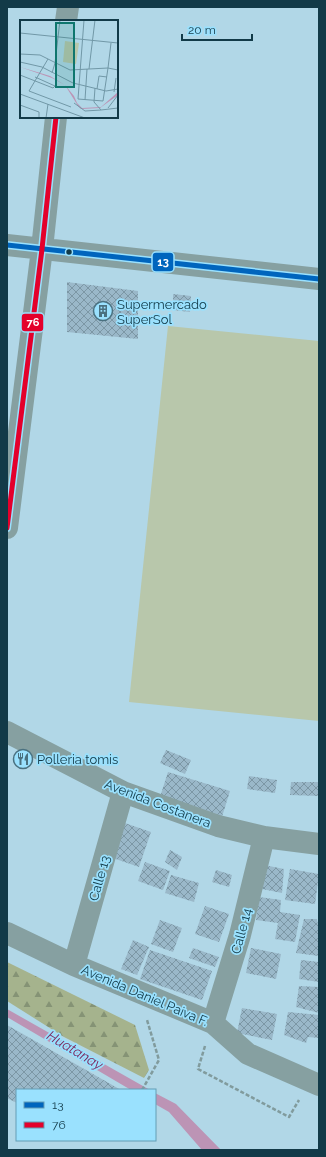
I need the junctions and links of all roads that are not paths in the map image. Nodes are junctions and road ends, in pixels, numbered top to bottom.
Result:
1 (68, 7) edge
2 (66, 20) edge
3 (56, 118) edge
4 (7, 245) edge
5 (42, 249) junction
6 (319, 279) edge
7 (7, 528) edge
8 (7, 732) edge
9 (124, 792) junction
10 (264, 837) junction
11 (319, 844) edge
12 (7, 933) edge
13 (74, 965) junction
14 (213, 1023) junction
15 (319, 1086) edge

1 - 2 street
3 - 5 street
4 - 5 street
5 - 6 street
5 - 7 street
8 - 9 street, Avenida Costanera
9 - 10 street, Avenida Costanera
9 - 13 street, Calle 13
10 - 11 street, Avenida Costanera
10 - 14 street, Calle 14
12 - 13 street, Avenida Daniel Paiva F.
13 - 14 street, Avenida Daniel Paiva F.
14 - 15 street, Avenida Daniel Paiva F.

